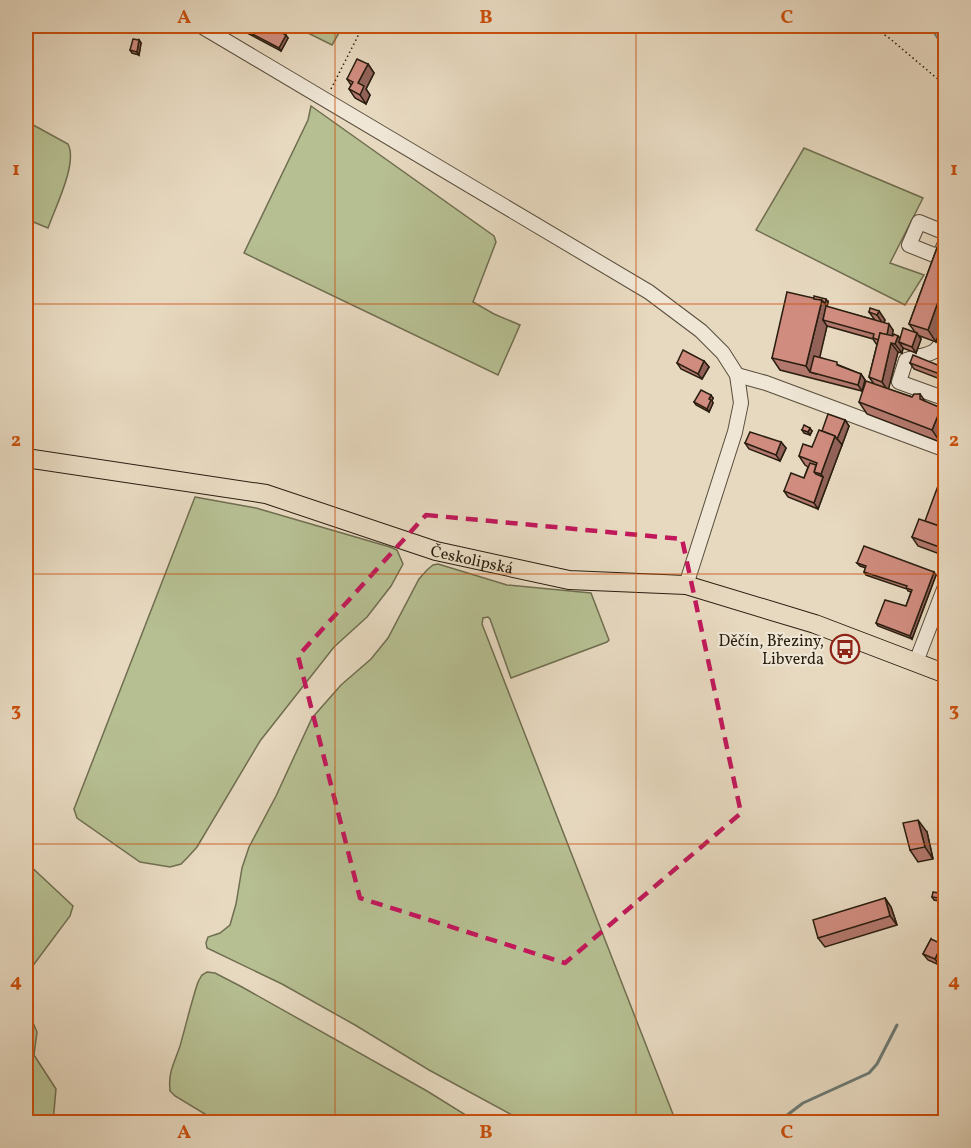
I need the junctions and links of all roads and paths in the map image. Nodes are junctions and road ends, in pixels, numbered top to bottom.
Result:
1 (201, 26) edge
2 (363, 26) edge
3 (869, 26) edge
4 (945, 86) edge
5 (326, 100) junction
6 (945, 233) edge
7 (945, 241) edge
8 (945, 332) edge
9 (943, 349) edge
10 (737, 375) junction
11 (945, 399) edge
12 (945, 450) edge
13 (26, 458) edge
14 (945, 584) edge
15 (686, 585) junction
16 (916, 662) junction
17 (945, 674) edge

1 - 5 street
2 - 5 path
3 - 4 path
5 - 10 street
6 - 7 street
8 - 9 street
9 - 11 street
10 - 12 street
10 - 15 street
13 - 15 main road, Českolipská
14 - 16 street
15 - 16 main road, Českolipská
16 - 17 main road, Českolipská

